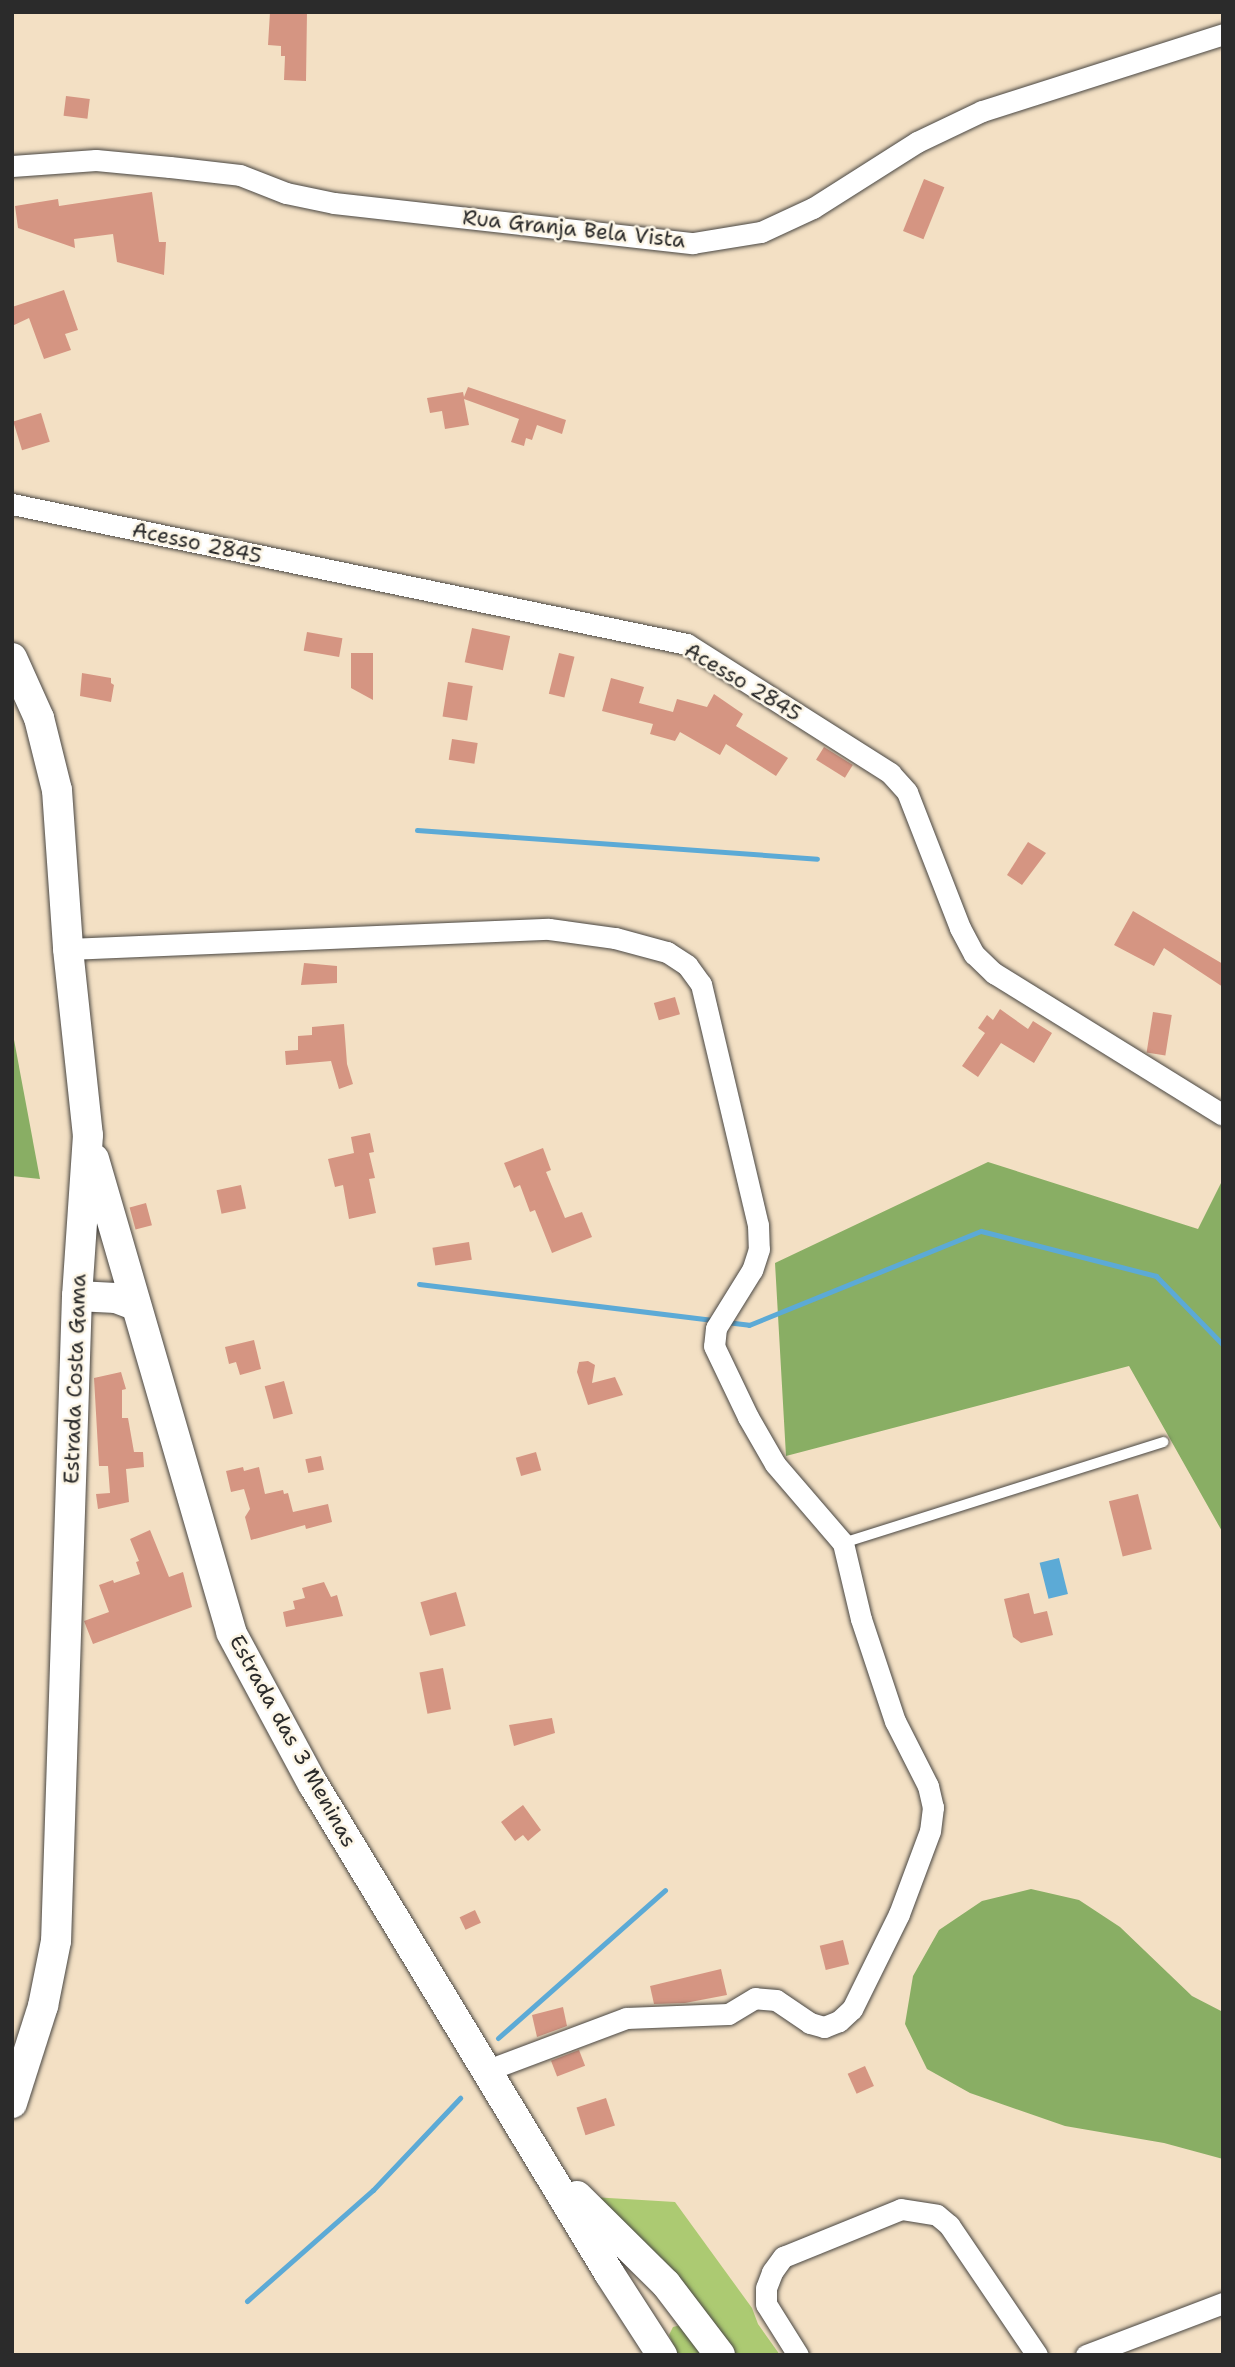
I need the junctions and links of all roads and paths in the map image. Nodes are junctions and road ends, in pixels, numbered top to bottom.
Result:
1 (1223, 34) edge
2 (12, 166) edge
3 (12, 504) edge
4 (12, 658) edge
5 (68, 949) junction
6 (1223, 1115) edge
7 (88, 1135) junction
8 (77, 1296) junction
9 (134, 1305) junction
10 (1163, 1443) dead end
11 (843, 1543) junction
12 (485, 2071) junction
13 (12, 2103) edge
14 (535, 2149) junction
15 (1223, 2303) edge
16 (662, 2355) edge
17 (720, 2355) edge
18 (798, 2355) edge
19 (1037, 2355) edge
20 (1086, 2355) edge

1 - 2 street, Rua Granja Bela Vista
3 - 6 street, Acesso 2845
4 - 5 main road, Estrada Costa Gama
5 - 7 main road, Estrada Costa Gama
5 - 11 street
7 - 8 main road, Estrada Costa Gama
7 - 9 main road, Estrada das 3 Meninas
8 - 9 main road
8 - 13 main road, Estrada Costa Gama
9 - 12 main road, Estrada das 3 Meninas
10 - 11 lane
11 - 12 street
12 - 14 main road, Estrada das 3 Meninas
14 - 16 main road, Estrada das 3 Meninas
14 - 17 main road, Estrada das 3 Meninas
15 - 20 street
18 - 19 street

